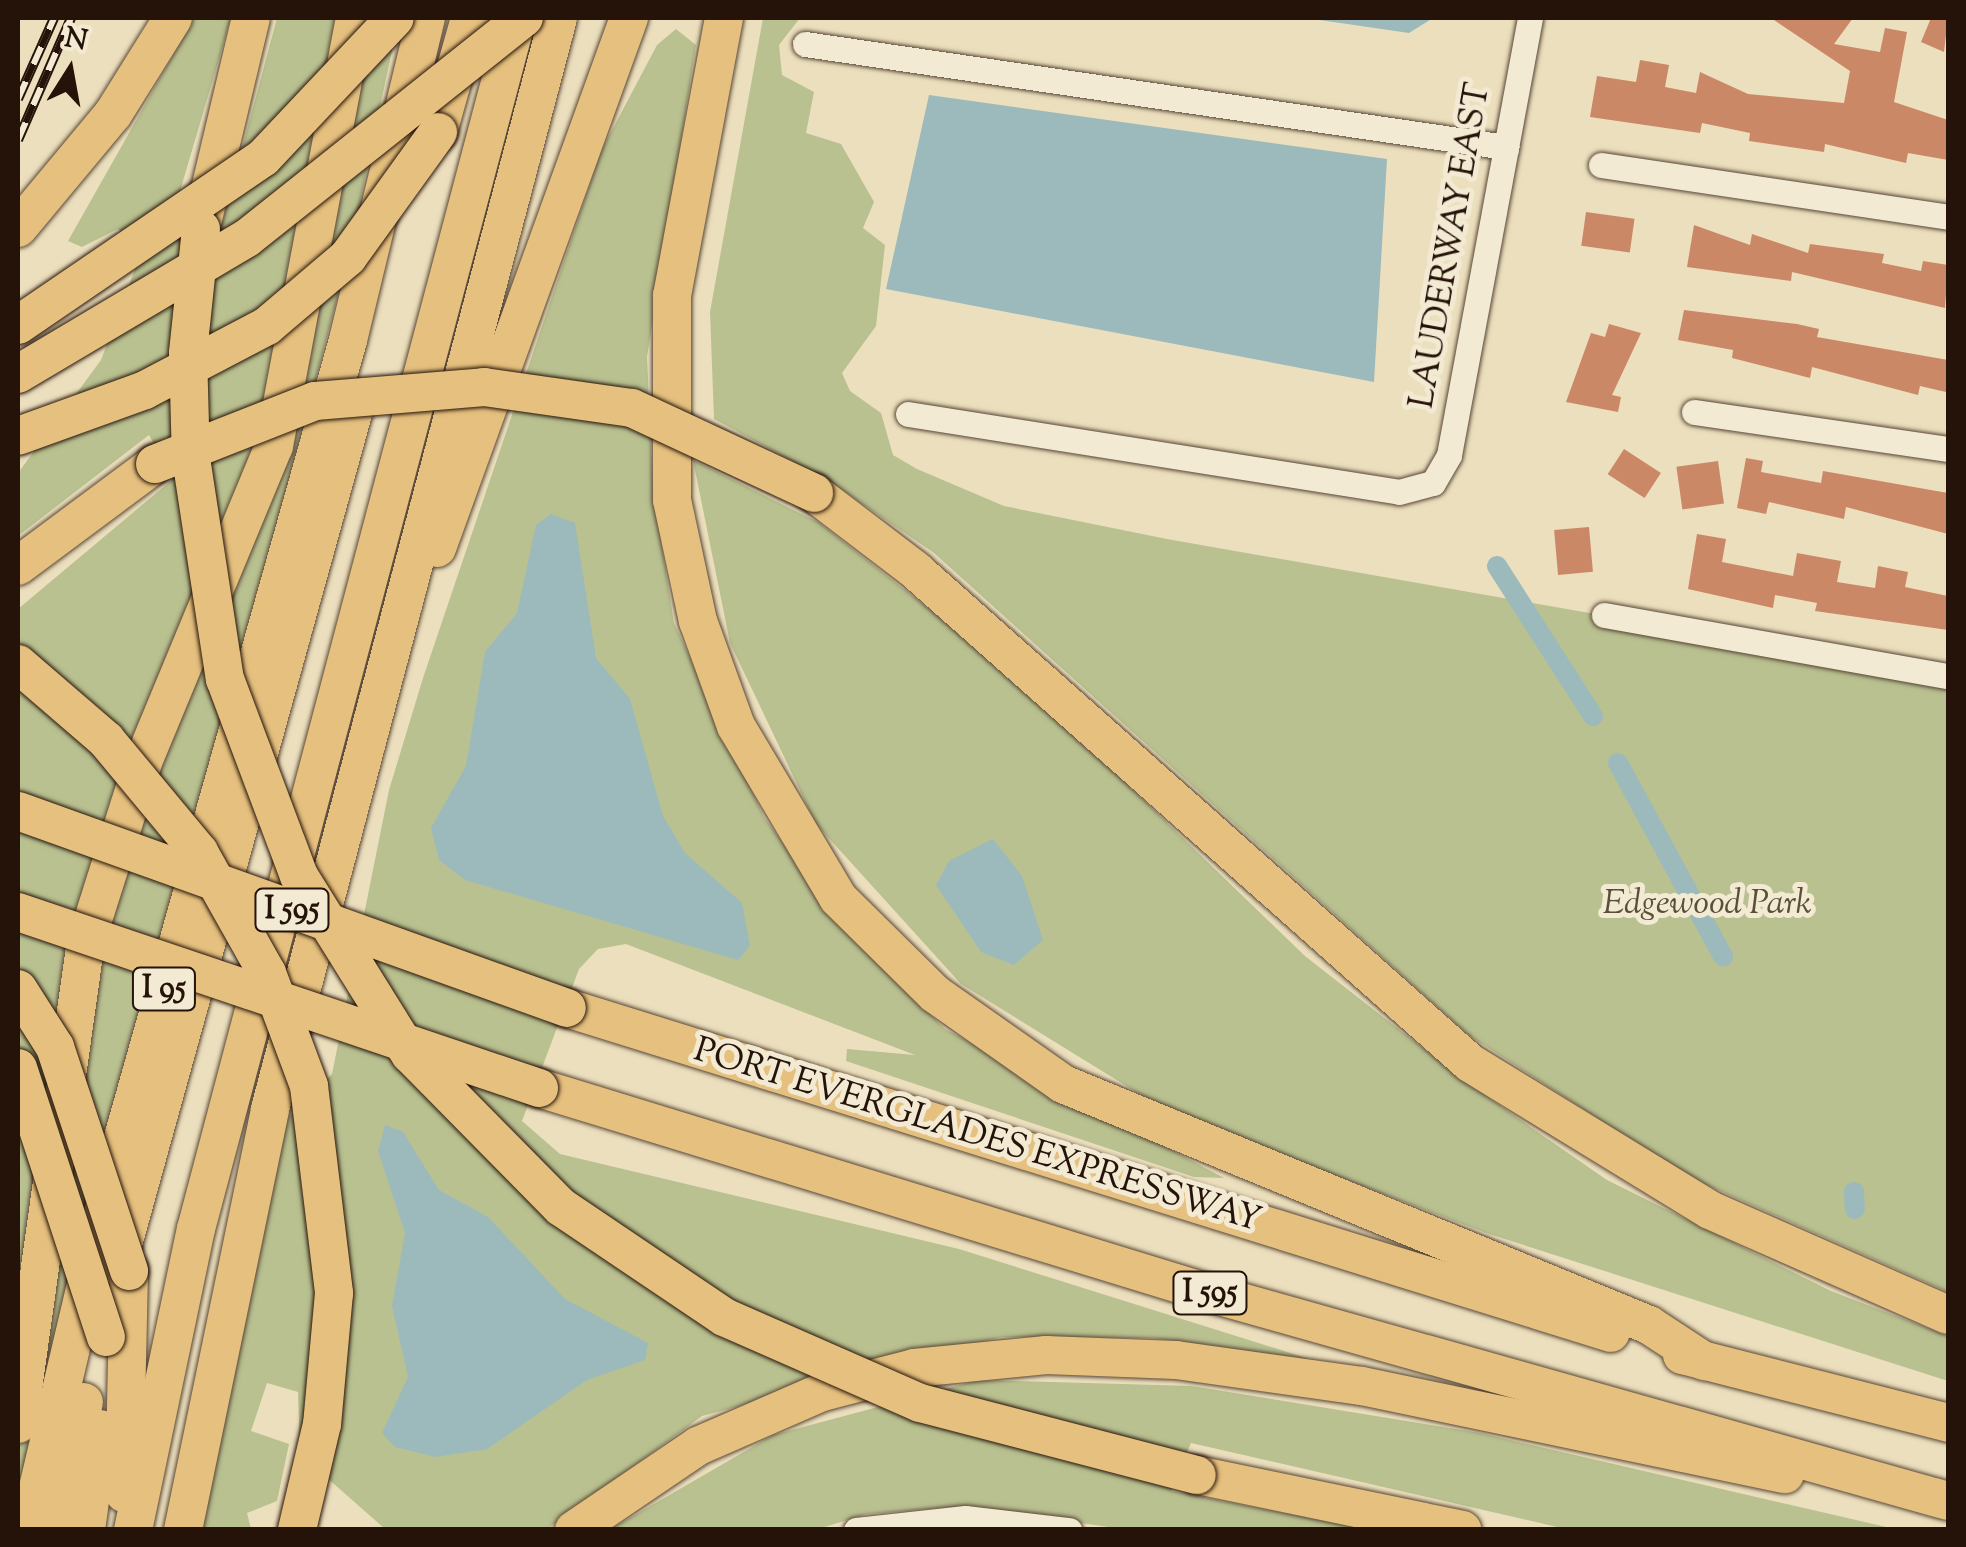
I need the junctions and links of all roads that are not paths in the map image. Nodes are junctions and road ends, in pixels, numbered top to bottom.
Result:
1 (173, 18) edge
2 (251, 18) edge
3 (355, 18) edge
4 (395, 18) edge
5 (426, 18) edge
6 (452, 18) edge
7 (470, 18) edge
8 (520, 18) edge
9 (558, 18) edge
10 (628, 18) edge
11 (724, 18) edge
12 (1530, 18) edge
13 (805, 44) dead end
14 (1506, 147) junction
15 (1600, 165) dead end
16 (1948, 217) edge
17 (18, 228) edge
18 (18, 325) edge
19 (18, 374) edge
20 (1694, 412) dead end
21 (908, 414) dead end
22 (18, 436) edge
23 (1948, 450) edge
24 (18, 566) edge
25 (1604, 615) dead end
26 (387, 660) junction
27 (18, 664) edge
28 (1948, 676) edge
29 (18, 812) edge
30 (18, 912) edge
31 (18, 989) edge
32 (18, 1068) edge
33 (1948, 1315) edge
34 (1704, 1361) junction
35 (1948, 1423) edge
36 (18, 1424) edge
37 (1884, 1485) junction
38 (1948, 1501) edge
39 (28, 1530) edge
40 (56, 1530) edge
41 (86, 1530) edge
42 (116, 1530) edge
43 (133, 1530) edge
44 (184, 1530) edge
45 (297, 1530) edge
46 (574, 1530) edge
47 (856, 1530) edge
48 (1068, 1530) edge
49 (1462, 1530) edge

1 - 17 highway
2 - 49 highway, bridge
3 - 36 highway
4 - 18 highway, bridge
5 - 39 highway, I 95
6 - 40 highway
7 - 22 highway, bridge
8 - 19 highway, bridge
8 - 43 highway
9 - 26 highway
10 - 26 highway
11 - 34 highway
12 - 14 street, LAUDERWAY EAST
13 - 14 street
14 - 21 street, LAUDERWAY EAST
15 - 16 street
20 - 23 street
24 - 33 highway, bridge
25 - 28 street
26 - 44 highway
27 - 45 highway, bridge
29 - 34 highway, PORT EVERGLADES EXPRESSWAY / I 595, bridge
30 - 37 highway, I 595, bridge
31 - 42 highway, bridge
32 - 41 highway, bridge
34 - 35 highway, PORT EVERGLADES EXPRESSWAY / I 595
37 - 38 highway, I 595
37 - 46 highway
47 - 48 street

